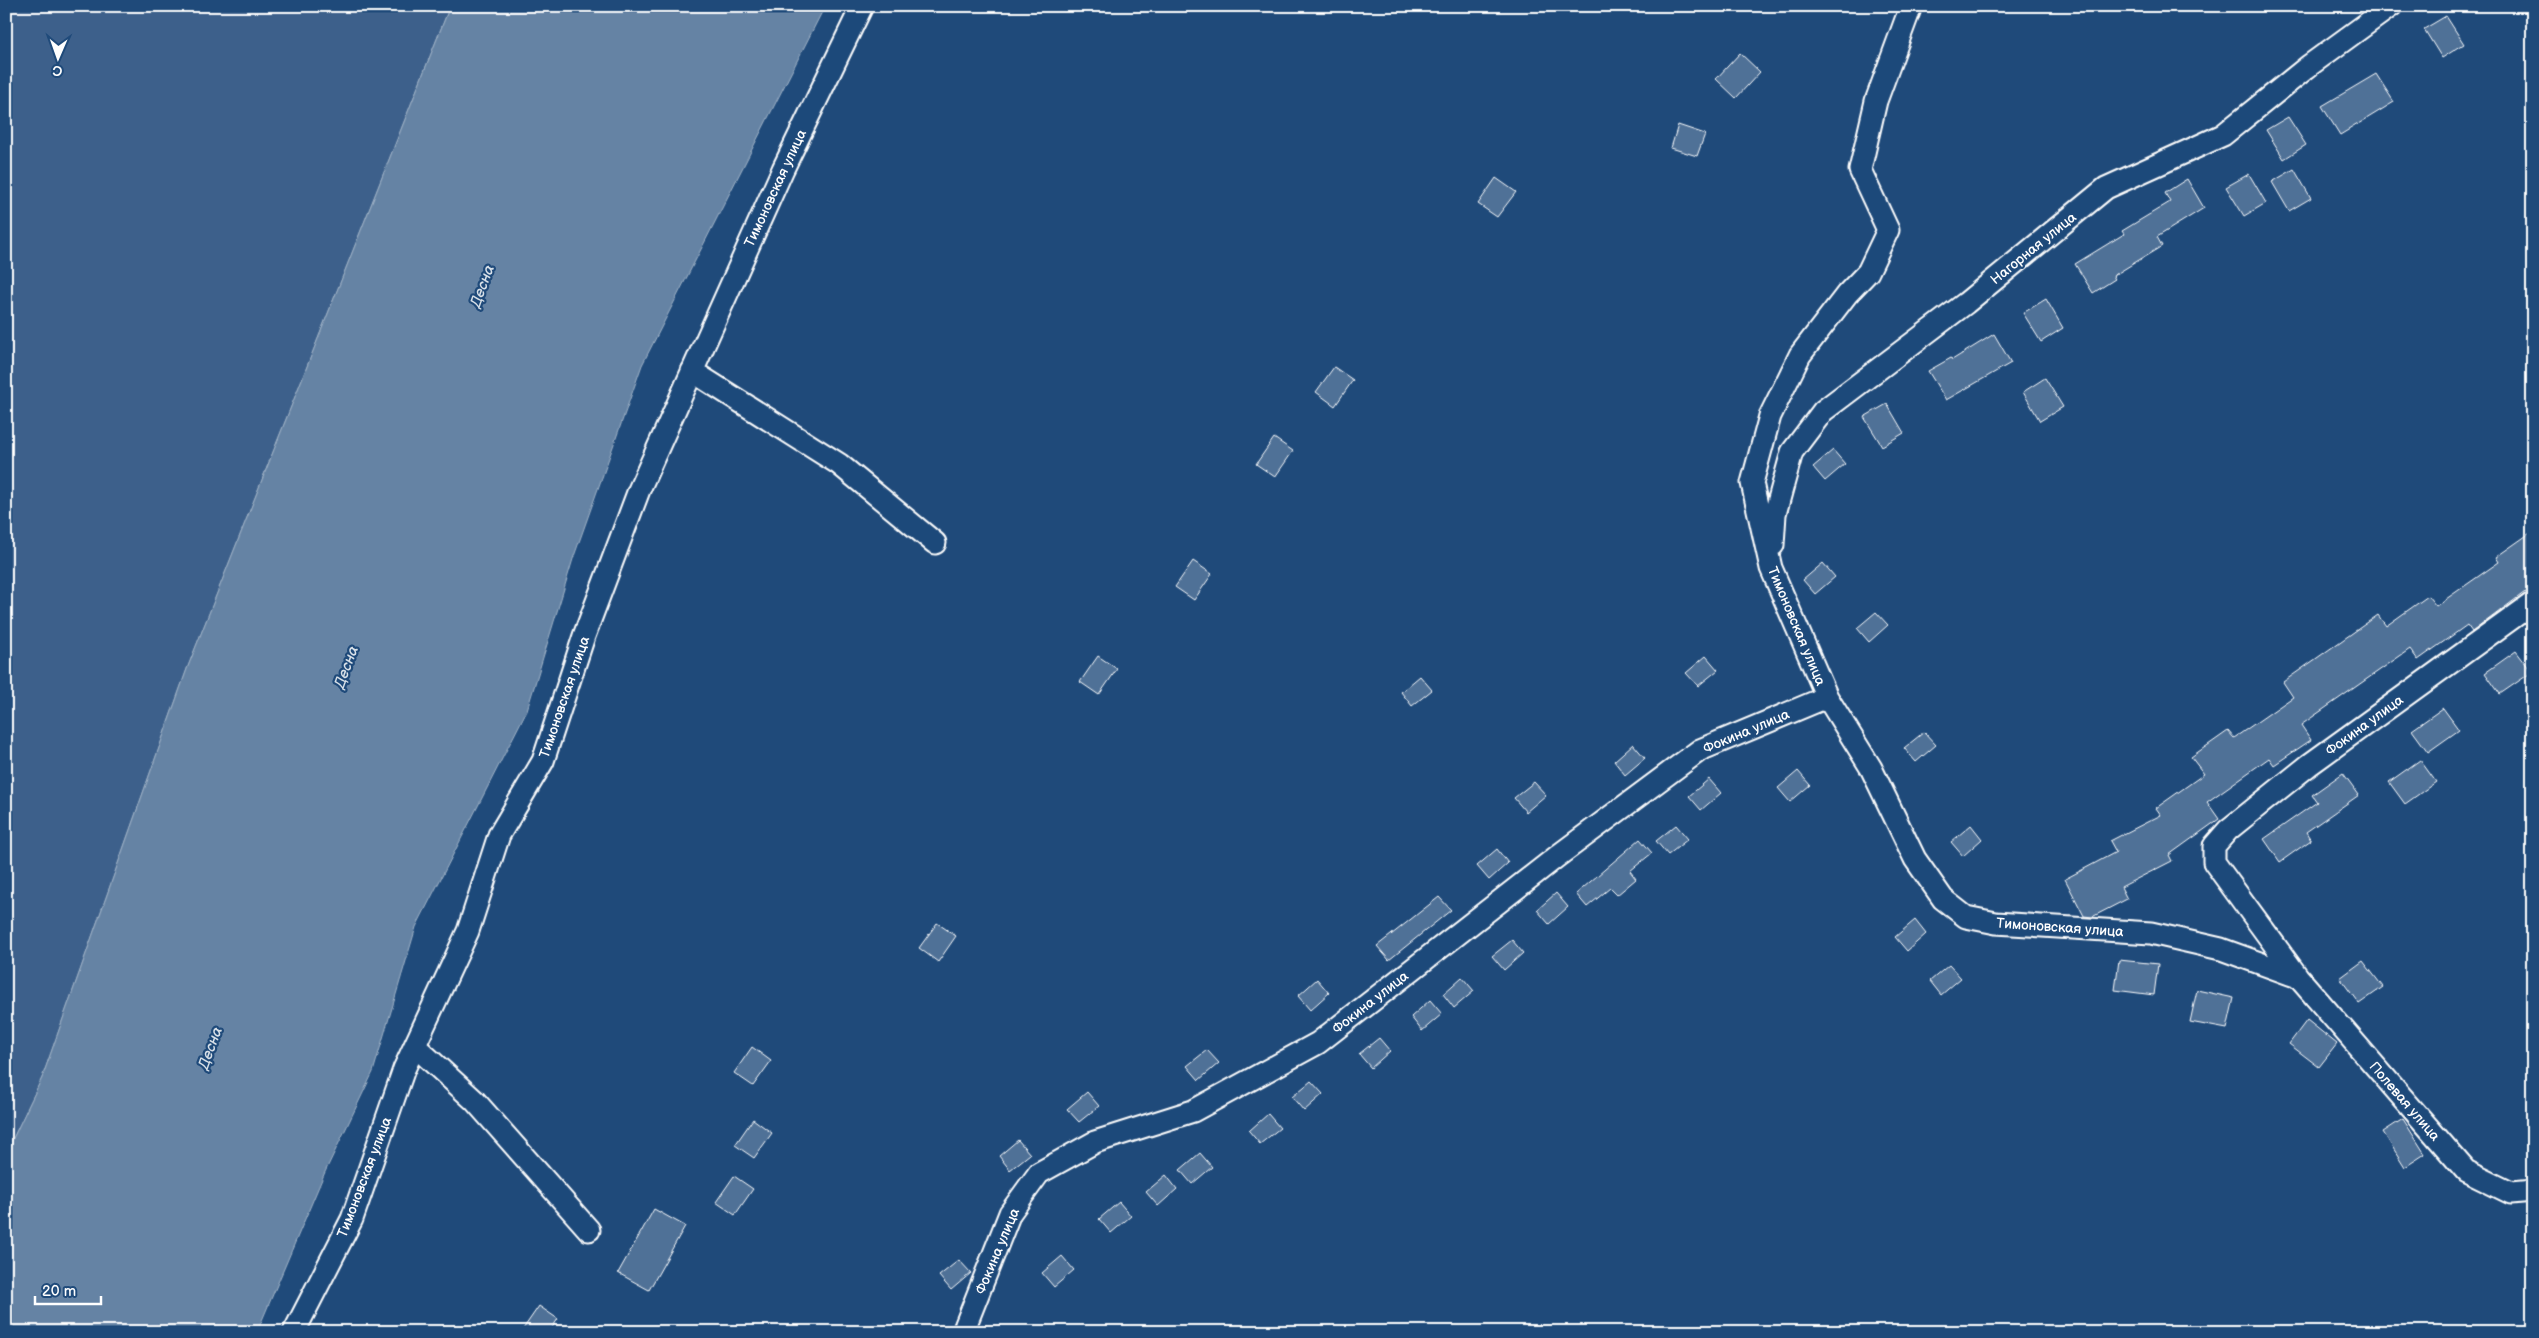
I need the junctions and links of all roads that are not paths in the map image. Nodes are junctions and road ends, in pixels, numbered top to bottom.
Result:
1 (862, 6) edge
2 (1911, 6) edge
3 (2391, 6) edge
4 (692, 371) junction
5 (935, 543) dead end
6 (1771, 568) junction
7 (2533, 602) edge
8 (1827, 697) junction
9 (2214, 862) joint
10 (2298, 978) junction
11 (414, 1046) junction
12 (2533, 1191) edge
13 (589, 1230) dead end
14 (295, 1331) edge
15 (964, 1332) edge

1 - 4 street, Тимоновская улица
2 - 6 street, Тимоновская улица
3 - 6 street, Нагорная улица
4 - 5 street
4 - 11 street, Тимоновская улица
6 - 8 street, Тимоновская улица
7 - 9 street, Фокина улица
8 - 10 street, Тимоновская улица
8 - 15 street, Фокина улица
9 - 10 street, Полевая улица
10 - 12 street, Полевая улица
11 - 13 street
11 - 14 street, Тимоновская улица

